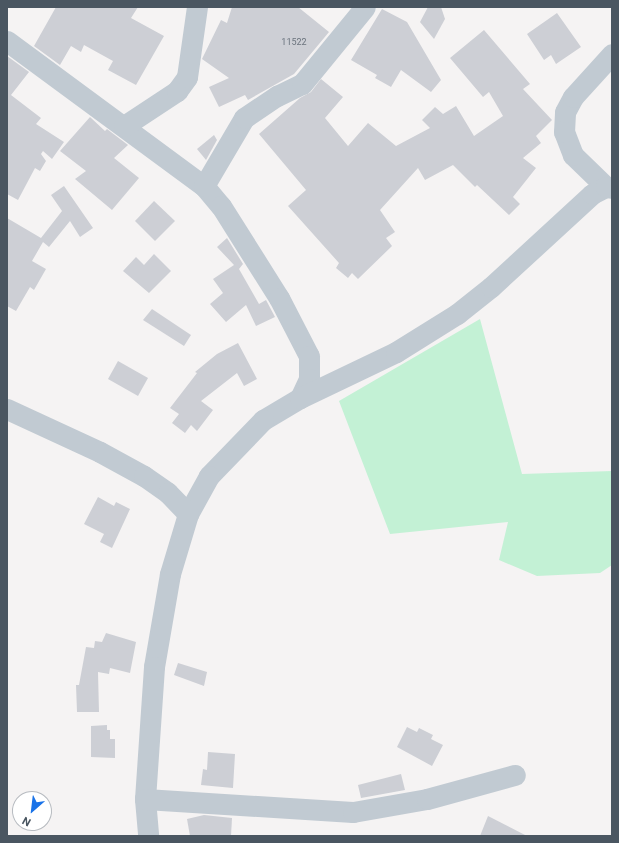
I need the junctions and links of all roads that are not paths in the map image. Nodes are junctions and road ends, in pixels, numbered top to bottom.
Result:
1 (196, 7) edge
2 (365, 7) edge
3 (7, 41) edge
4 (612, 54) edge
5 (124, 126) junction
6 (204, 186) junction
7 (609, 187) edge
8 (300, 398) junction
9 (7, 409) edge
10 (188, 514) junction
11 (515, 775) dead end
12 (145, 800) junction
13 (148, 836) edge

1 - 5 street
2 - 6 street
3 - 5 street
4 - 7 street
5 - 6 street
6 - 8 street
7 - 8 street
8 - 10 street
9 - 10 street
10 - 12 street
11 - 12 street
12 - 13 street

